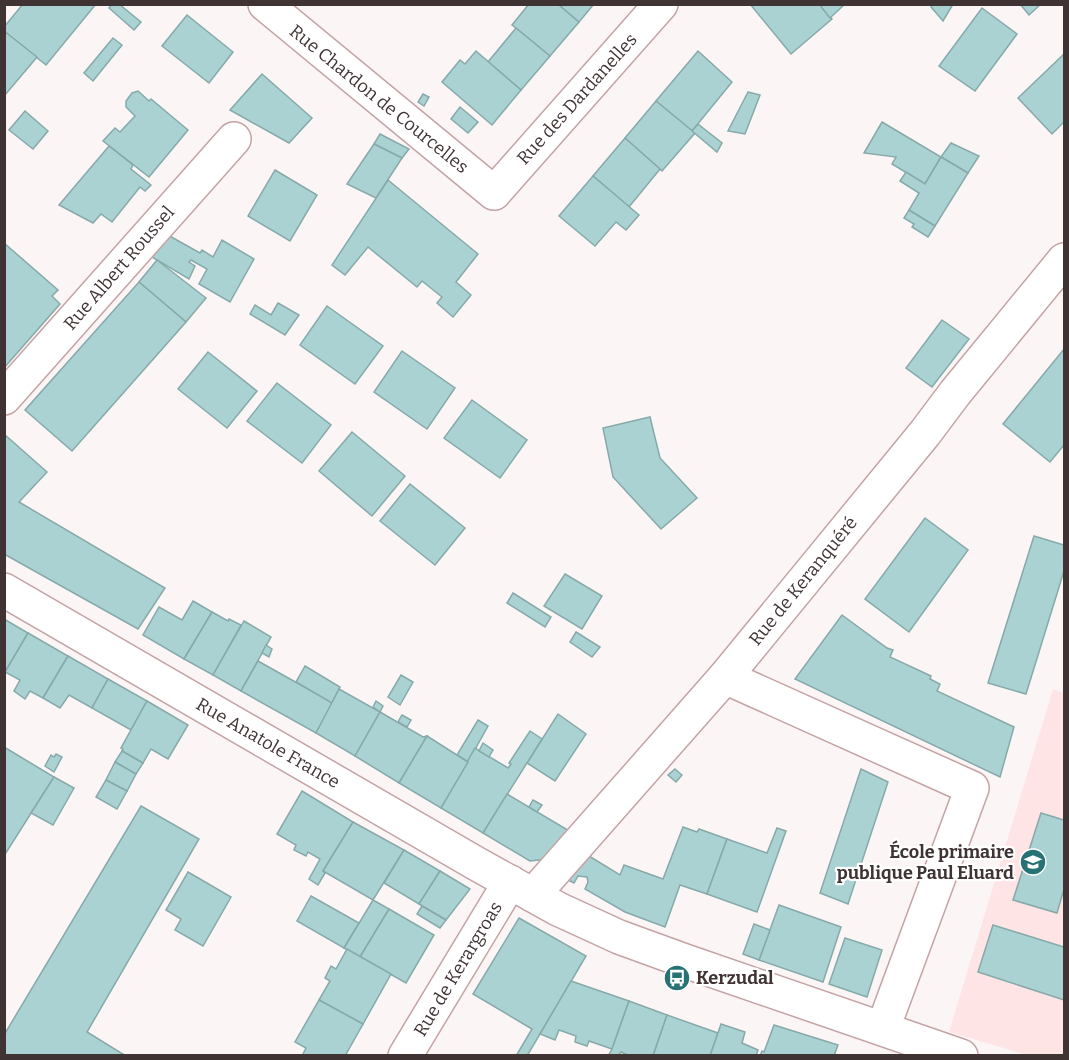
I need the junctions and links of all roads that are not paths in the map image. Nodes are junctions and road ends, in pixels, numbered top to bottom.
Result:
1 (265, 4) edge
2 (661, 4) edge
3 (234, 139) dead end
4 (494, 193) joint
5 (1065, 260) edge
6 (4, 398) edge
7 (4, 590) edge
8 (725, 676) junction
9 (521, 888) junction
10 (883, 1028) junction
11 (405, 1056) edge
12 (961, 1056) edge

1 - 4 street, Rue Chardon de Courcelles
2 - 4 street, Rue des Dardanelles
3 - 6 street, Rue Albert Roussel
5 - 8 street, Rue de Keranquéré
7 - 9 street, Rue Anatole France
8 - 9 street, Rue de Keranquéré
8 - 10 street
9 - 10 street, Rue Anatole France
9 - 11 street, Rue de Kerargroas
10 - 12 street, Rue Anatole France

